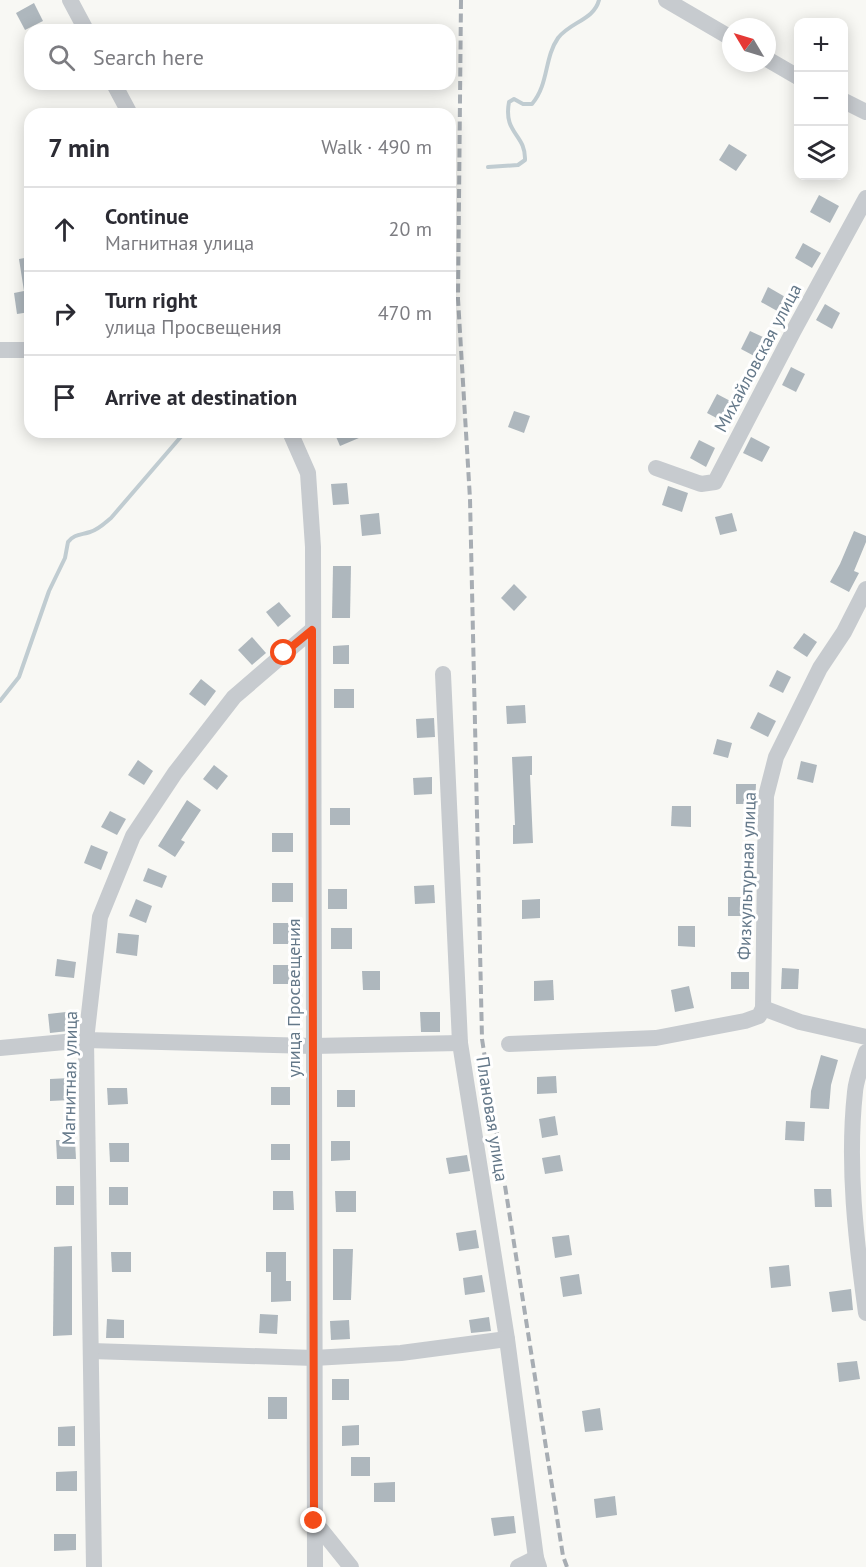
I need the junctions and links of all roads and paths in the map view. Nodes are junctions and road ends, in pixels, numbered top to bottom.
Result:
1 (70, 0) edge
2 (666, 0) edge
3 (83, 24) edge
4 (722, 33) edge
5 (776, 64) edge
6 (794, 75) edge
7 (117, 90) edge
8 (848, 103) edge
9 (127, 108) edge
10 (866, 112) edge
11 (866, 198) edge
12 (0, 350) edge
13 (24, 350) edge
14 (293, 438) edge
15 (656, 468) dead end
16 (866, 589) edge
17 (312, 630) junction
18 (443, 674) dead end
19 (763, 1008) junction
20 (866, 1037) edge
21 (86, 1040) junction
22 (460, 1043) junction
23 (509, 1044) dead end
24 (313, 1046) junction
25 (0, 1048) edge
26 (866, 1052) edge
27 (866, 1313) edge
28 (507, 1339) junction
29 (91, 1351) junction
30 (314, 1358) junction
31 (314, 1521) junction
32 (537, 1562) edge
33 (94, 1567) edge
34 (315, 1567) edge
35 (351, 1567) edge
36 (518, 1567) edge

1 - 3 street
2 - 4 street
5 - 6 street
7 - 9 street
8 - 10 street
11 - 15 street, Михайловская улица
12 - 13 street
14 - 17 street, улица Просвещения
16 - 19 street, Физкультурная улица
17 - 21 street, Магнитная улица
17 - 24 street, улица Просвещения
18 - 22 street, Плановая улица
19 - 20 street
19 - 23 street
21 - 24 street
21 - 25 street
21 - 29 street, Магнитная улица
22 - 24 street
22 - 28 street, Плановая улица
24 - 30 street, улица Просвещения
26 - 27 street
28 - 30 street
28 - 32 street, Плановая улица
29 - 30 street
29 - 33 street, Магнитная улица
30 - 31 street, улица Просвещения
31 - 34 street, улица Просвещения
31 - 35 street
32 - 36 street

